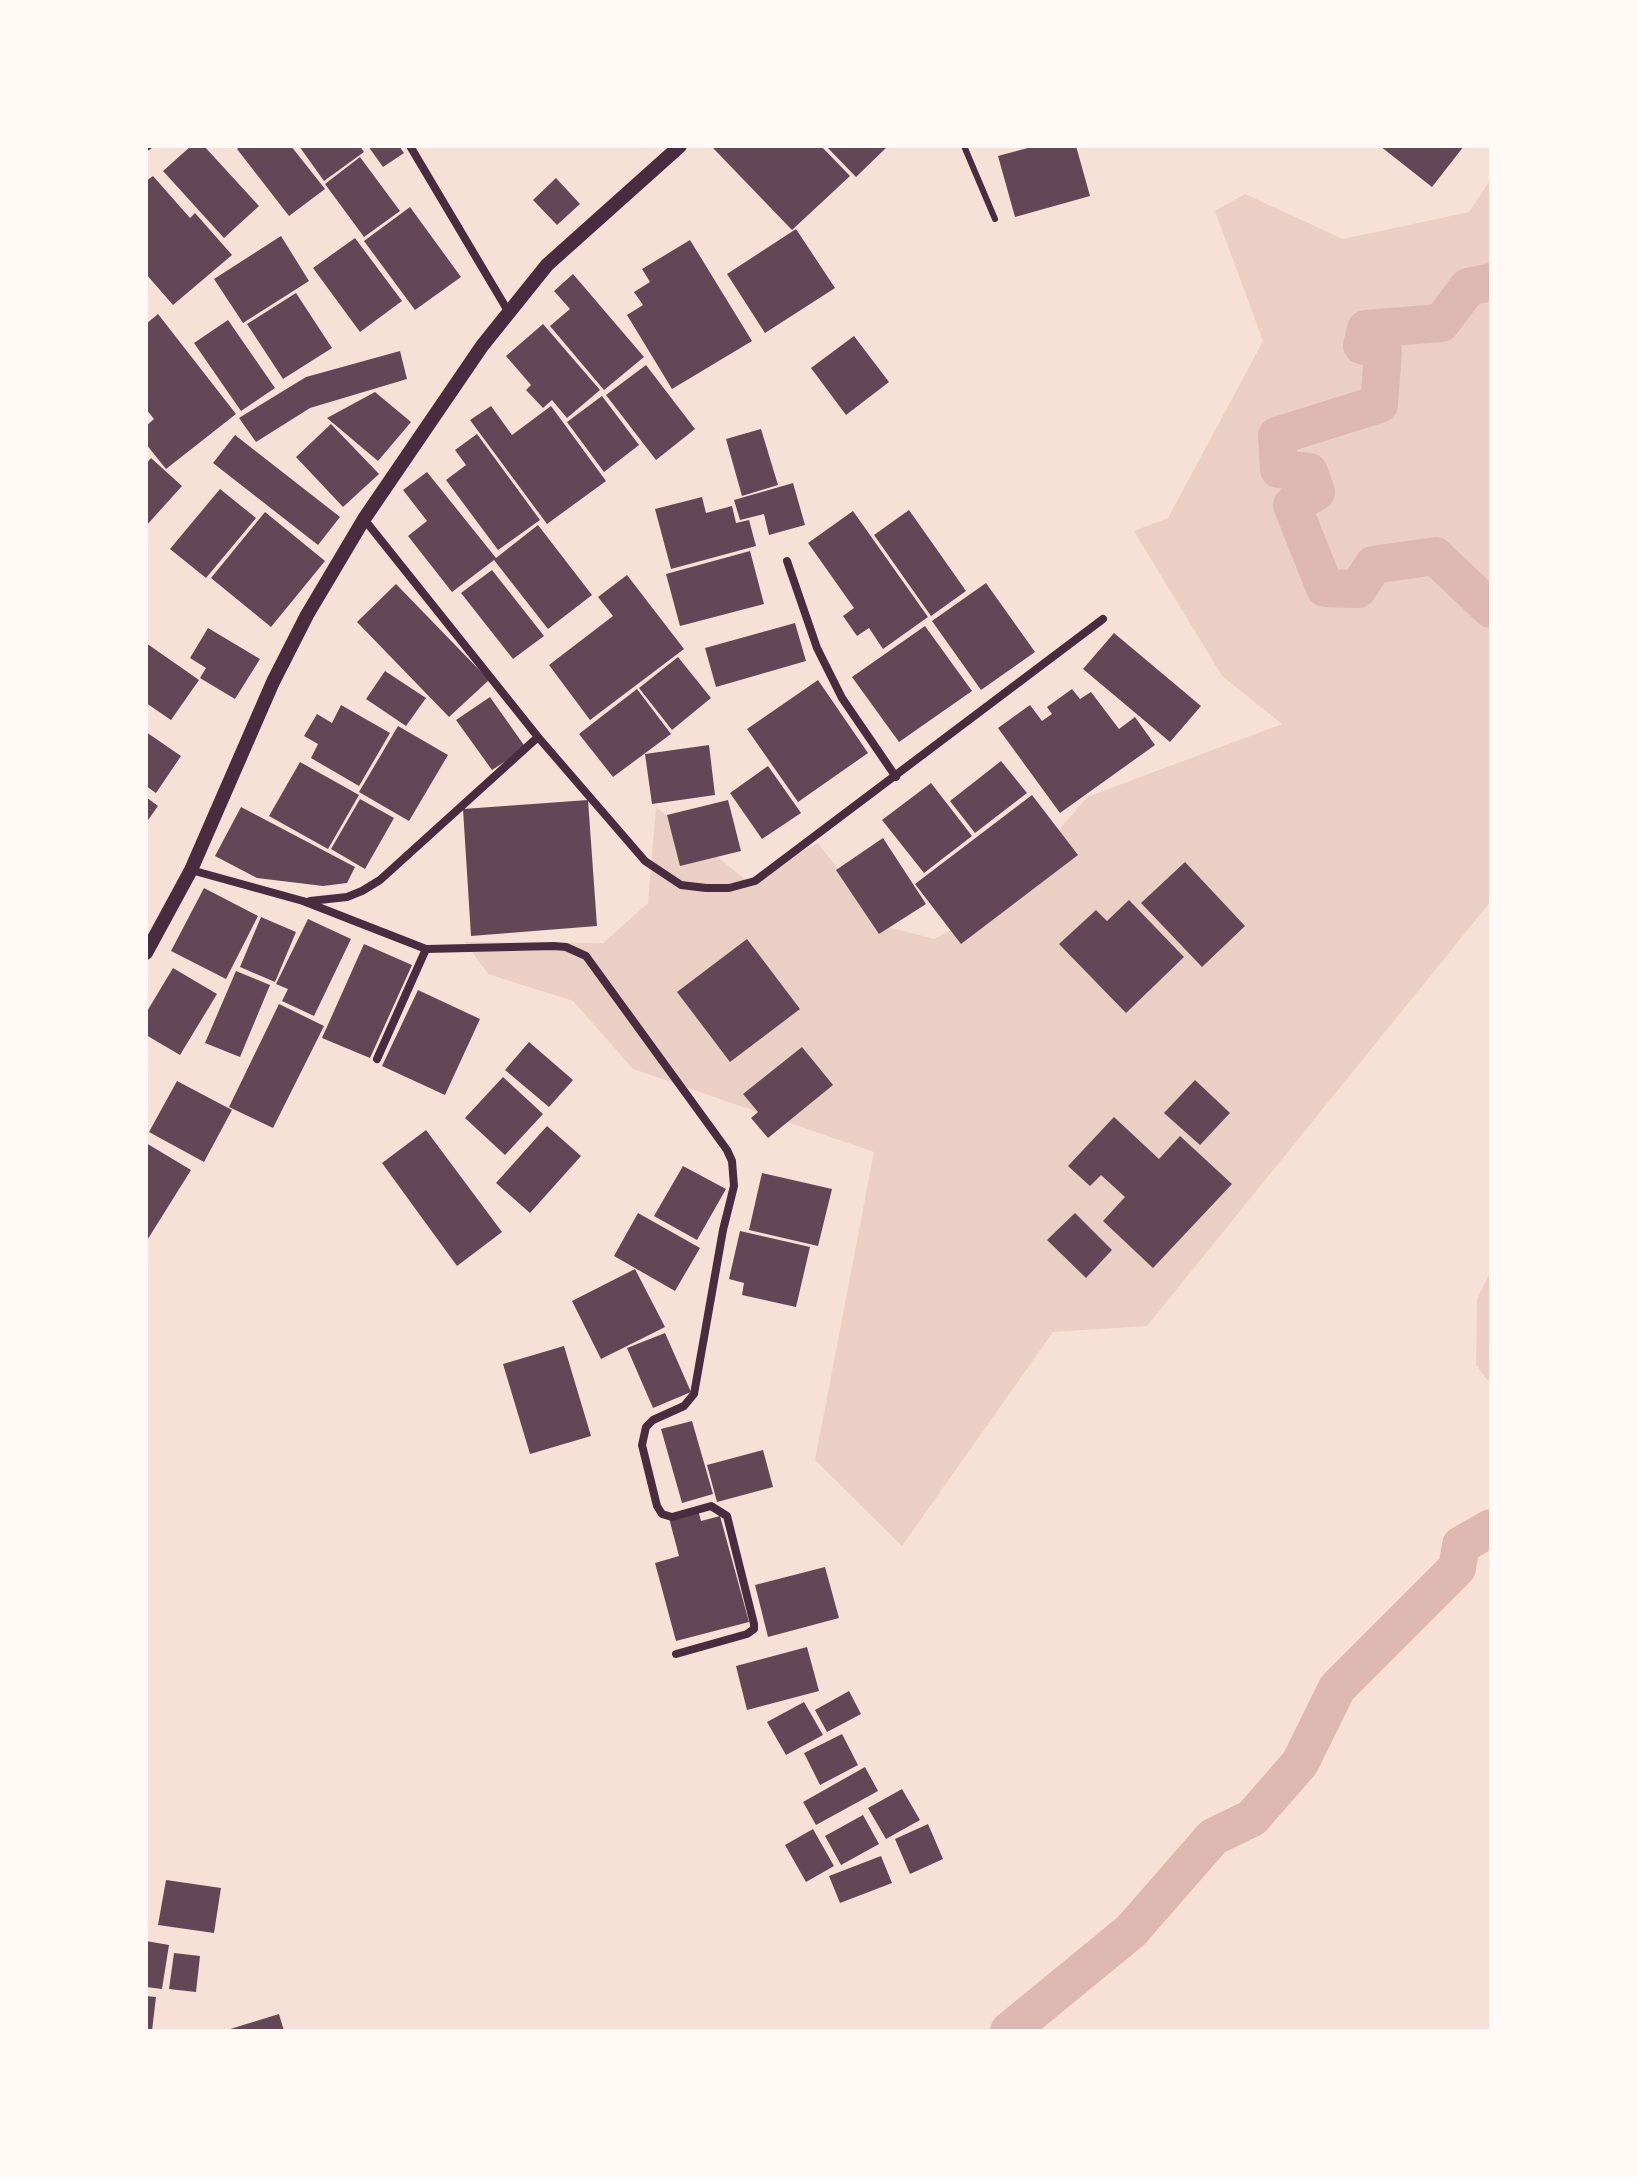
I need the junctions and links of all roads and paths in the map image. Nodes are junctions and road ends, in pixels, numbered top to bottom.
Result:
1 (410, 146) edge
2 (680, 146) edge
3 (964, 146) edge
4 (995, 219) dead end
5 (508, 311) junction
6 (364, 519) junction
7 (787, 561) dead end
8 (1103, 619) dead end
9 (538, 737) junction
10 (896, 777) junction
11 (191, 870) junction
12 (303, 901) junction
13 (426, 949) junction
14 (146, 953) edge
15 (377, 1059) dead end
16 (676, 1654) dead end

1 - 5 street
2 - 5 street
3 - 4 lane
5 - 6 street
6 - 9 street
6 - 11 street
7 - 10 street
8 - 10 street
9 - 10 street
9 - 12 street
11 - 12 street
11 - 14 street
12 - 13 street
13 - 15 street
13 - 16 street

